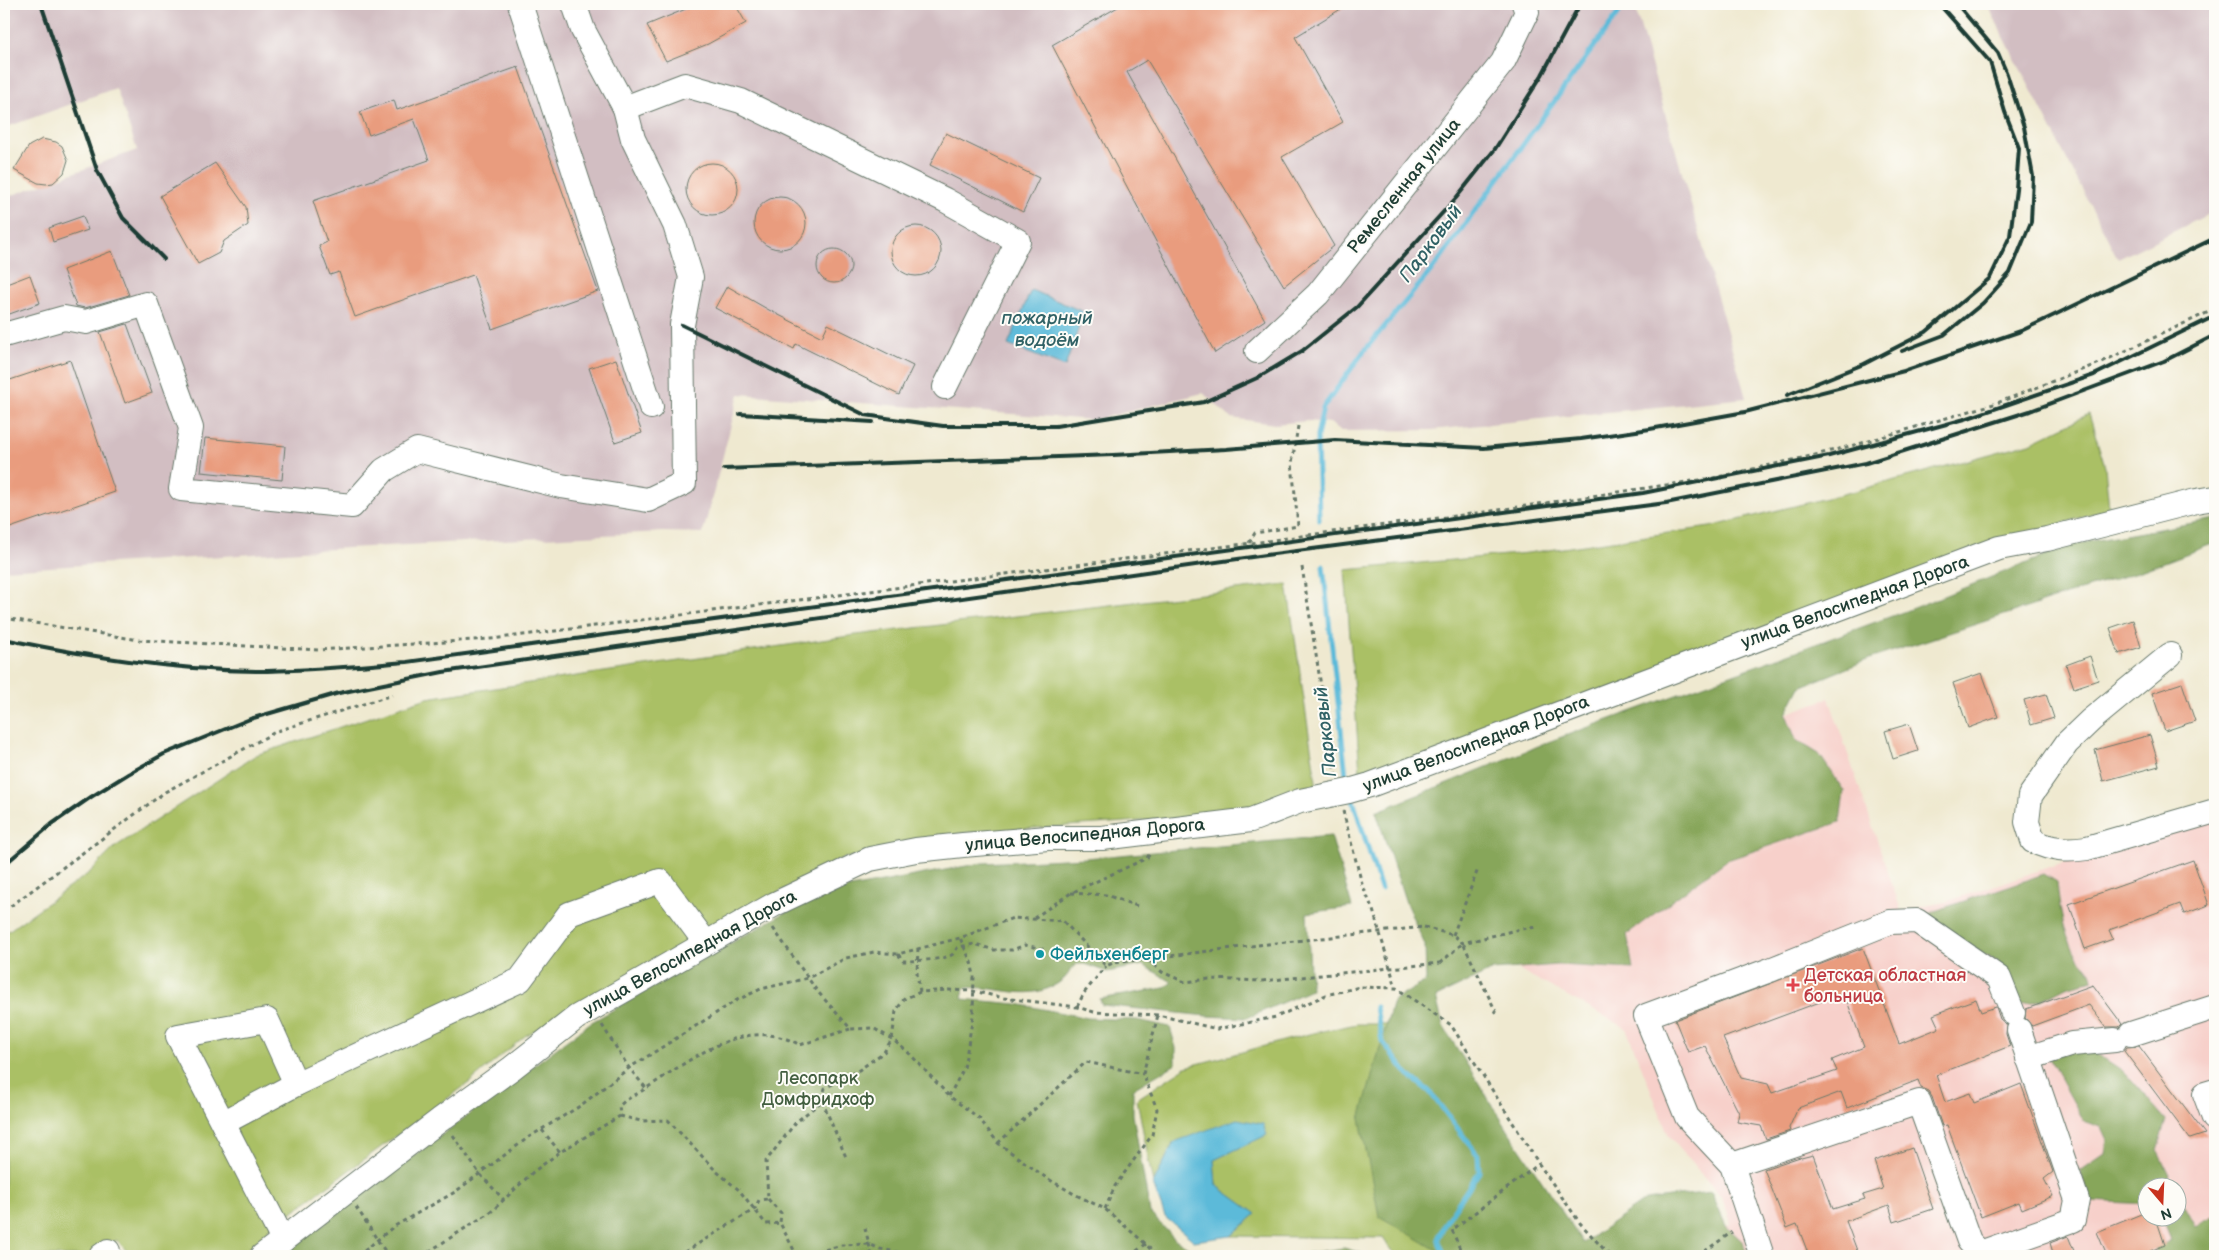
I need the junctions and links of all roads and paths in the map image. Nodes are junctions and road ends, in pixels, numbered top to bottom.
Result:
1 (520, 4) edge
2 (574, 4) edge
3 (1524, 4) edge
4 (626, 108) junction
5 (2215, 308) edge
6 (4, 335) edge
7 (1257, 351) dead end
8 (945, 386) dead end
9 (651, 408) dead end
10 (1298, 426) dead end
11 (2215, 498) edge
12 (1255, 533) junction
13 (1248, 544) junction
14 (1254, 544) junction
15 (1302, 567) dead end
16 (4, 618) edge
17 (2170, 655) dead end
18 (392, 695) dead end
19 (1352, 790) junction
20 (2215, 811) edge
21 (1167, 831) junction
22 (1478, 869) dead end
23 (1071, 893) junction
24 (1140, 907) dead end
25 (4, 911) edge
26 (760, 912) junction
27 (1034, 919) junction
28 (1538, 927) dead end
29 (1453, 935) junction
30 (960, 938) junction
31 (1463, 942) junction
32 (706, 943) junction
33 (962, 945) junction
34 (918, 948) junction
35 (1047, 950) dead end
36 (898, 954) junction
37 (1147, 959) junction
38 (919, 960) junction
39 (1106, 966) junction
40 (808, 978) junction
41 (1396, 988) junction
42 (973, 991) junction
43 (920, 992) junction
44 (594, 1007) junction
45 (1077, 1007) junction
46 (2215, 1007) edge
47 (1497, 1014) dead end
48 (1158, 1015) junction
49 (851, 1029) junction
50 (892, 1039) junction
51 (2028, 1058) junction
52 (629, 1068) junction
53 (1143, 1074) junction
54 (296, 1084) junction
55 (646, 1088) junction
56 (2215, 1090) edge
57 (950, 1096) junction
58 (822, 1101) junction
59 (620, 1116) junction
60 (2214, 1118) edge
61 (440, 1120) junction
62 (223, 1123) junction
63 (542, 1130) junction
64 (998, 1144) junction
65 (560, 1152) junction
66 (846, 1157) dead end
67 (1539, 1164) junction
68 (1732, 1165) junction
69 (479, 1173) junction
70 (346, 1192) junction
71 (768, 1199) junction
72 (504, 1200) junction
73 (1105, 1209) junction
74 (755, 1210) junction
75 (780, 1223) junction
76 (865, 1228) dead end
77 (1733, 1231) dead end
78 (283, 1240) junction
79 (376, 1240) junction
80 (869, 1244) junction
81 (1146, 1244) junction
82 (262, 1256) edge
83 (358, 1256) edge
84 (389, 1256) edge
85 (422, 1256) edge
86 (678, 1256) edge
87 (797, 1256) edge
88 (802, 1256) edge
89 (872, 1256) edge
90 (919, 1256) edge
91 (1130, 1256) edge
92 (1156, 1256) edge
93 (1463, 1256) edge
94 (1610, 1256) edge
95 (1698, 1256) edge
96 (1762, 1256) edge

1 - 9 street
2 - 4 street
3 - 7 street, Ремесленная улица
4 - 6 street
4 - 8 street
5 - 14 path, bridge
10 - 12 path
11 - 19 street, улица Велосипедная Дорога
12 - 13 path
12 - 14 path
13 - 14 path
13 - 16 path
15 - 19 path
17 - 20 street
18 - 25 path
19 - 21 street, улица Велосипедная Дорога
19 - 41 path
21 - 23 path
21 - 26 street, улица Велосипедная Дорога
22 - 29 path
23 - 24 path
23 - 27 path
26 - 32 street, улица Велосипедная Дорога
26 - 40 path
27 - 30 path
27 - 39 path
28 - 31 path
29 - 31 path
29 - 37 path, bridge
30 - 33 path
30 - 34 path
31 - 37 path, bridge
31 - 47 path
32 - 44 street, улица Велосипедная Дорога
32 - 54 street
33 - 35 path
33 - 38 path
33 - 42 path
34 - 36 path
34 - 38 path
36 - 38 path
36 - 40 path
37 - 39 path
38 - 43 path
39 - 45 path
40 - 49 path
40 - 52 path
41 - 48 path
41 - 67 path
42 - 43 path
42 - 45 path
42 - 57 path
43 - 50 path
44 - 52 path
44 - 61 street, улица Велосипедная Дорога
45 - 48 path
46 - 51 street
48 - 53 path
49 - 50 path
49 - 55 path
50 - 57 path
50 - 58 path
51 - 68 street
51 - 68 street
52 - 55 path
52 - 63 path
53 - 64 path
53 - 73 path
54 - 62 street
54 - 62 street
55 - 59 path
56 - 60 street
57 - 64 path
58 - 66 path
58 - 71 path
59 - 65 path
59 - 74 path
61 - 69 path
61 - 70 street, улица Велосипедная Дорога
62 - 78 street
63 - 65 path
63 - 69 path
64 - 73 path
65 - 72 path
67 - 93 path
67 - 94 path
68 - 96 street
69 - 72 path
69 - 79 path
70 - 78 street, улица Велосипедная Дорога
70 - 79 path
71 - 74 path
71 - 75 path
72 - 85 path
73 - 81 path
74 - 75 path
74 - 86 path
75 - 87 path
76 - 80 path
77 - 95 path
78 - 82 street, улица Велосипедная Дорога
79 - 83 path
79 - 84 path
80 - 88 path
80 - 89 path
80 - 90 path
81 - 91 path
81 - 92 path

